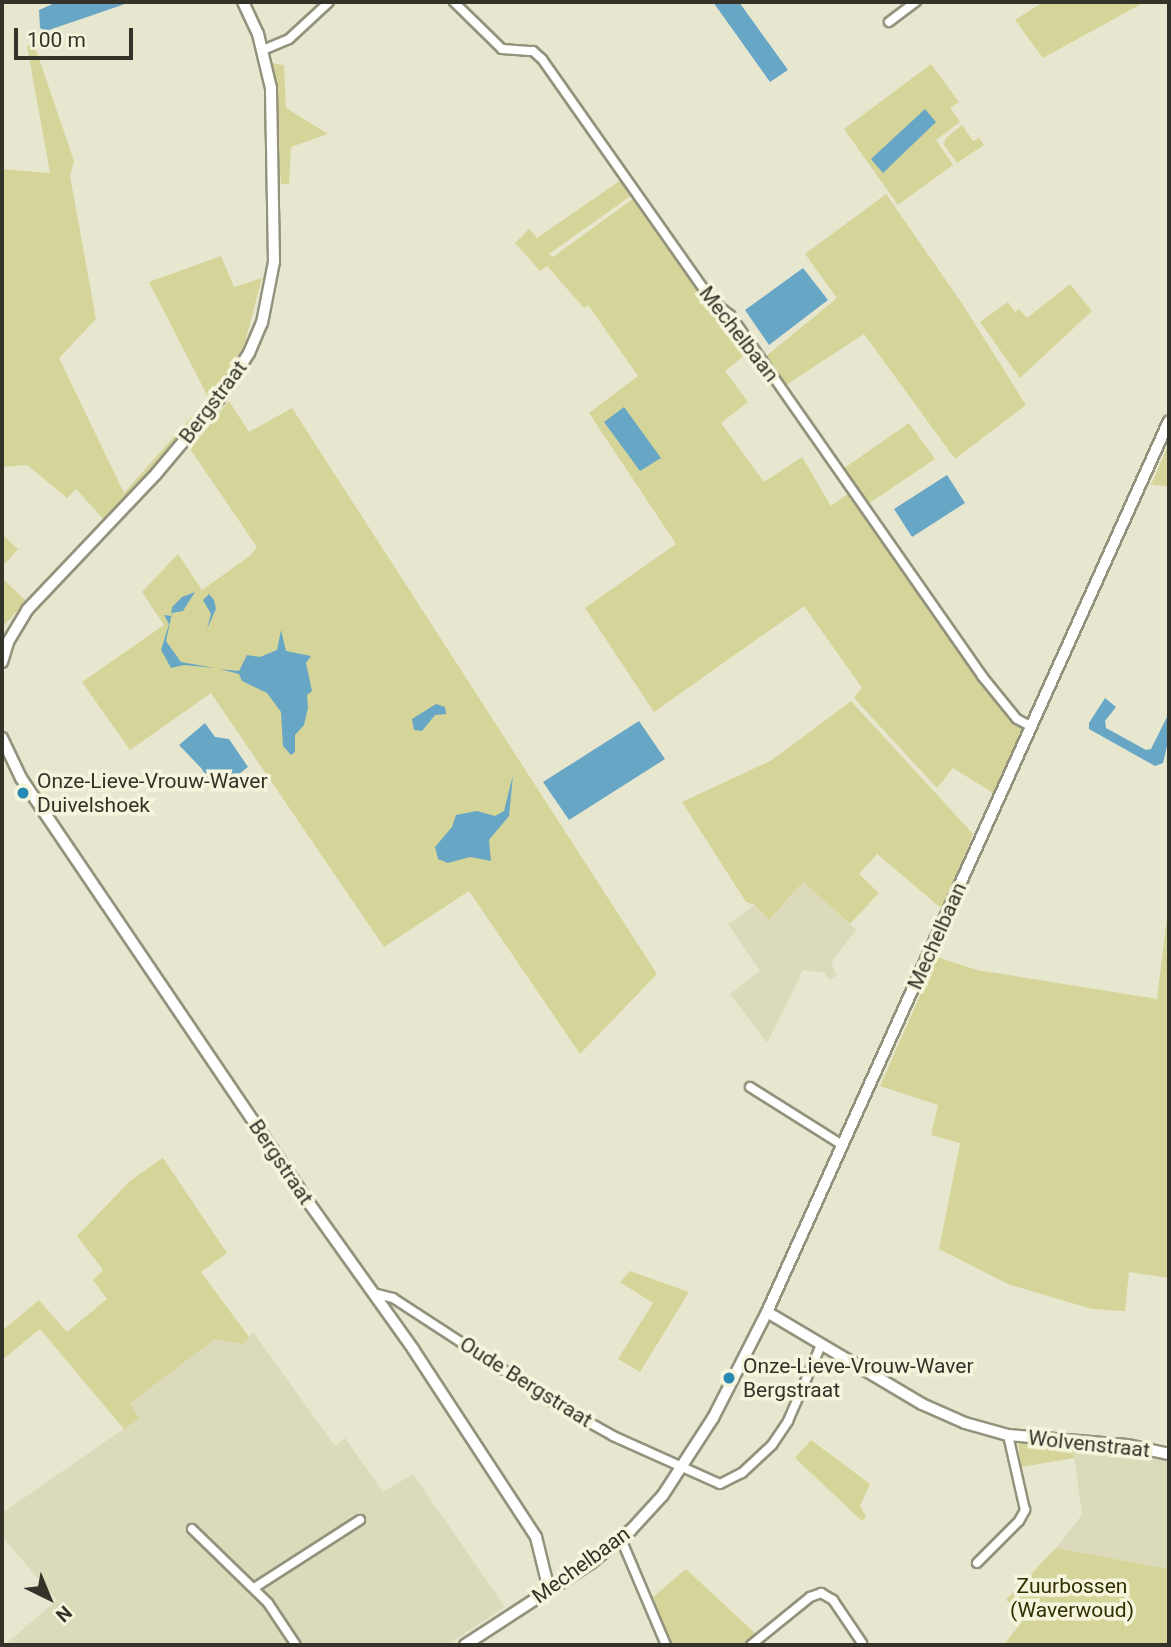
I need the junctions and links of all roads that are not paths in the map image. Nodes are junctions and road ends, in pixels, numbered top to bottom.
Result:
1 (243, 2) edge
2 (330, 2) edge
3 (454, 2) edge
4 (916, 2) edge
5 (889, 22) dead end
6 (263, 50) junction
7 (1169, 421) edge
8 (5, 643) edge
9 (2, 662) edge
10 (1030, 726) junction
11 (2, 738) edge
12 (750, 1087) dead end
13 (842, 1144) junction
14 (373, 1293) junction
15 (767, 1312) junction
16 (821, 1345) junction
17 (1009, 1435) junction
18 (1169, 1454) edge
19 (681, 1468) junction
20 (360, 1520) dead end
21 (192, 1529) dead end
22 (621, 1539) junction
23 (977, 1563) dead end
24 (254, 1588) junction
25 (549, 1590) junction
26 (862, 1643) dead end
27 (296, 1645) edge
28 (465, 1645) edge
29 (666, 1645) edge
30 (751, 1645) edge

1 - 6 street, Bergstraat
2 - 6 street
3 - 10 street, Mechelbaan
4 - 5 street
6 - 8 street, Bergstraat
7 - 10 street, Mechelbaan
8 - 9 street, Bergstraat
10 - 13 street, Mechelbaan
11 - 14 street, Bergstraat
12 - 13 street
13 - 15 street, Mechelbaan
14 - 19 street, Oude Bergstraat
14 - 25 street, Bergstraat
15 - 16 street, Wolvenstraat
15 - 19 street, Mechelbaan
16 - 17 street, Wolvenstraat
16 - 19 street
17 - 18 street, Wolvenstraat
17 - 23 street, Wolvenstraat
19 - 22 street, Mechelbaan
20 - 24 street
21 - 24 street
22 - 25 street, Mechelbaan
22 - 29 street
24 - 27 street
25 - 28 street, Mechelbaan
26 - 30 street

